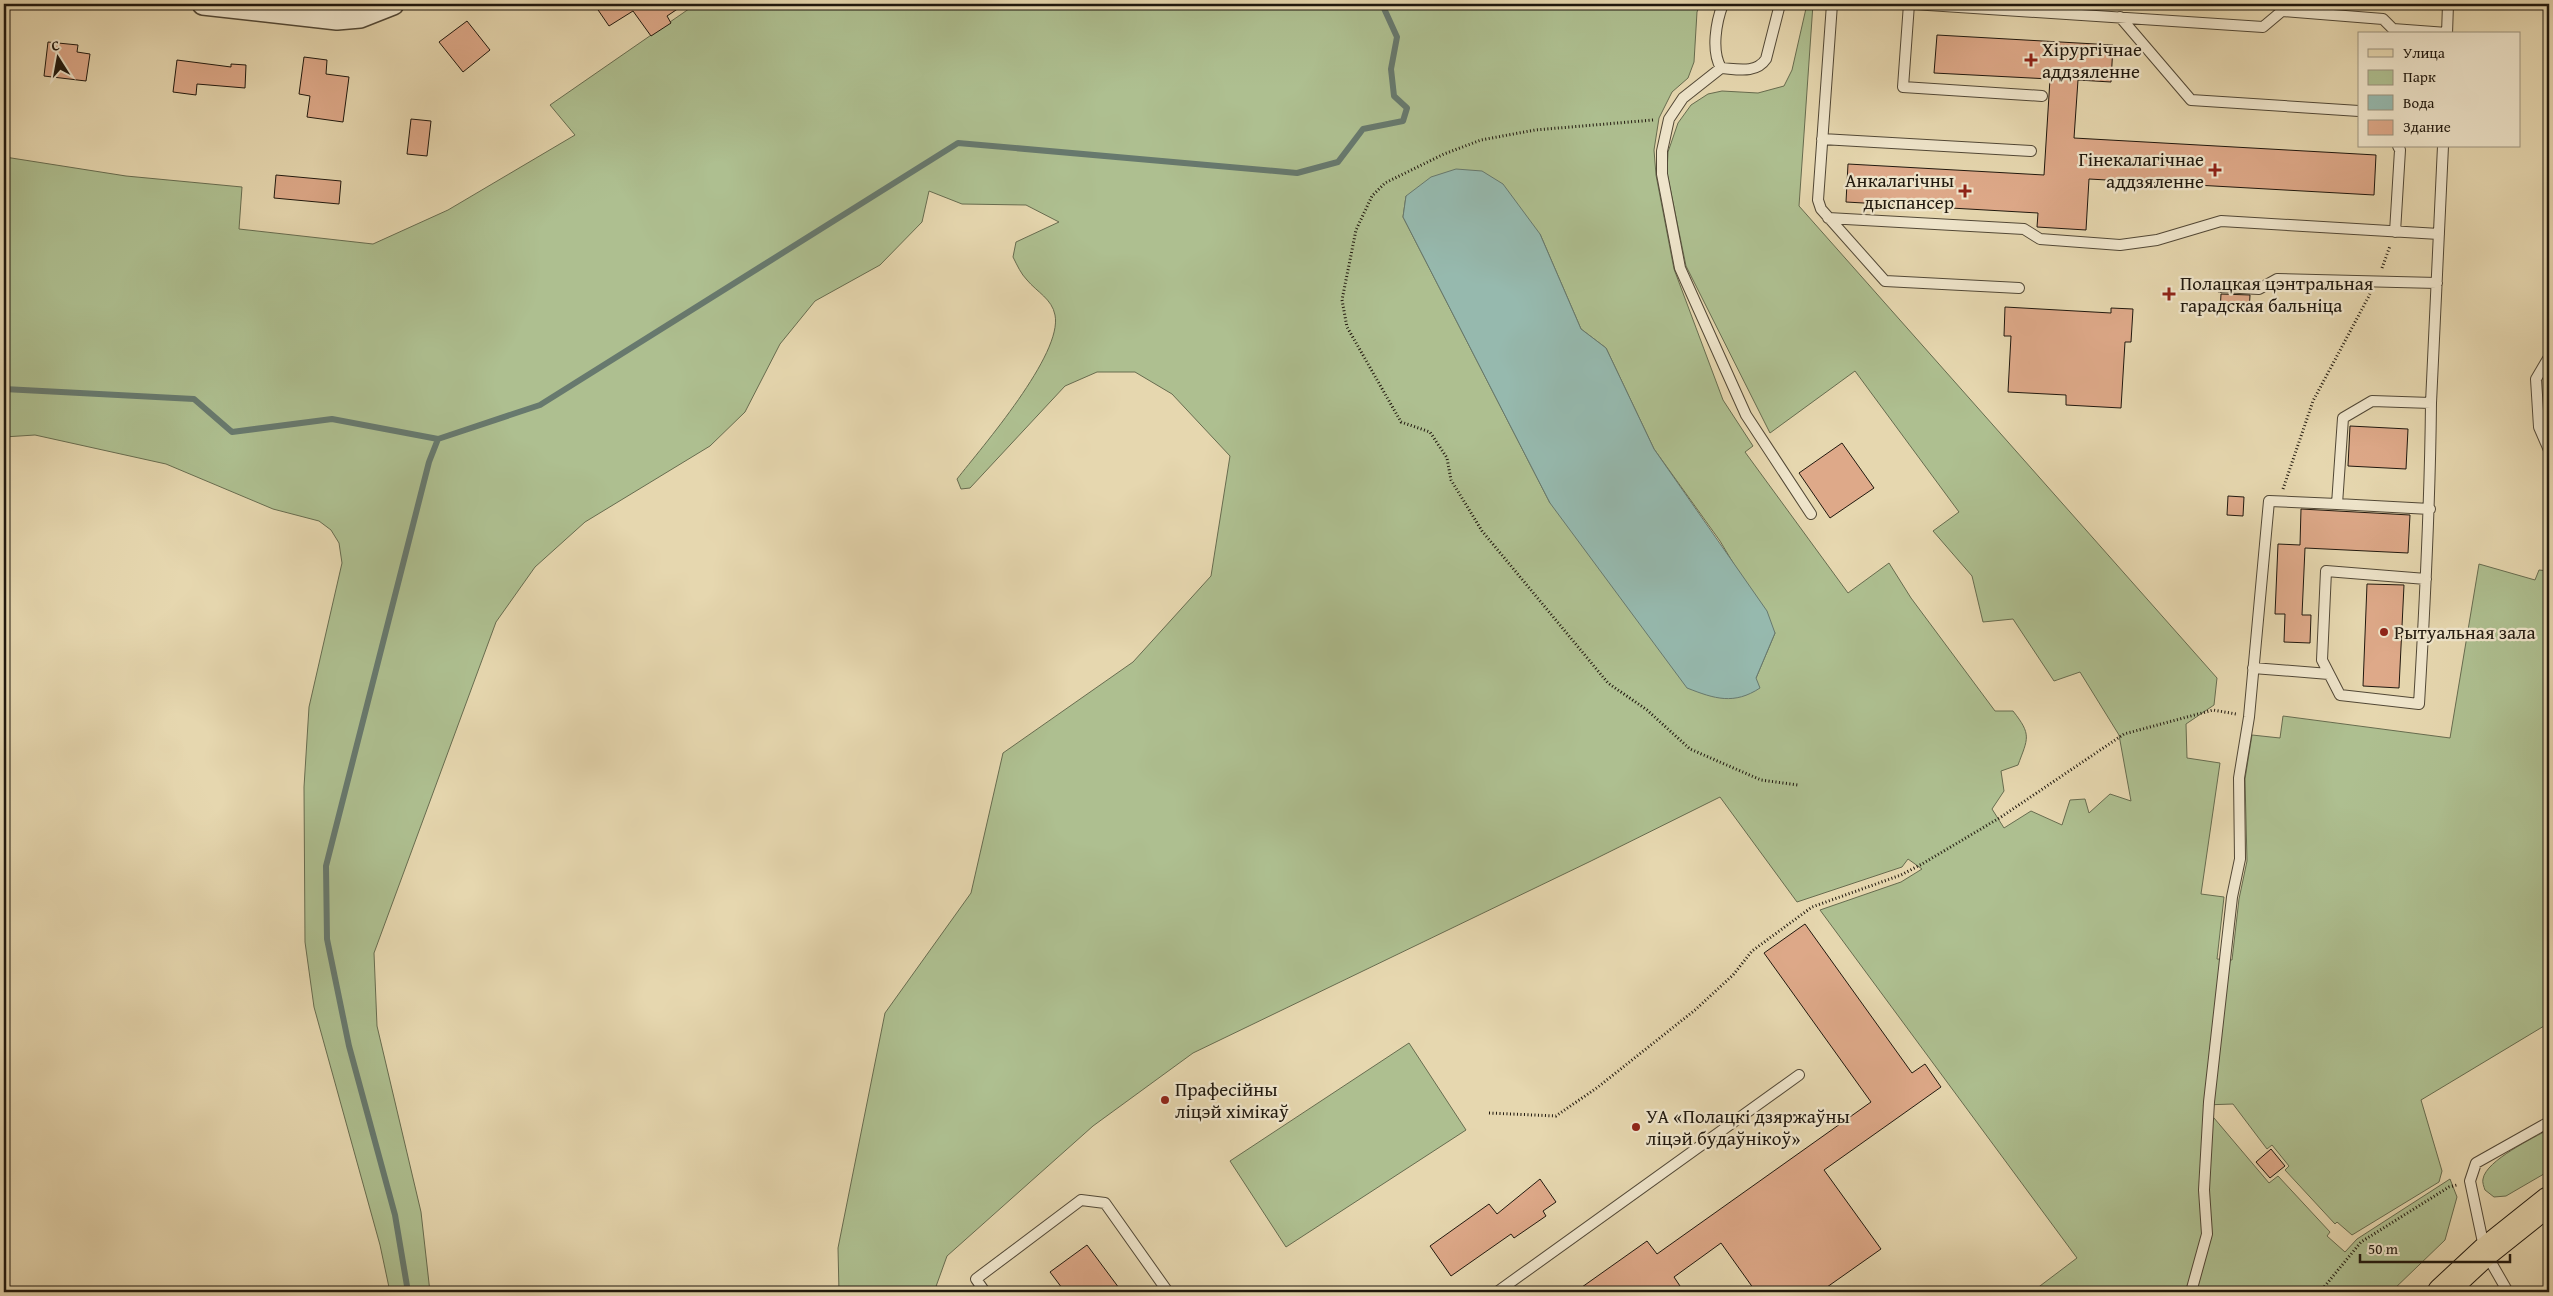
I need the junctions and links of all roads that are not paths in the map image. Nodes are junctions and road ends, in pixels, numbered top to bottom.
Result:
1 (203, 4) edge
2 (393, 4) edge
3 (1723, 4) edge
4 (1780, 4) edge
5 (1832, 4) edge
6 (1909, 4) edge
7 (1913, 4) edge
8 (2448, 4) edge
9 (2120, 18) junction
10 (2425, 32) edge
11 (2447, 32) edge
12 (1721, 68) junction
13 (2042, 96) dead end
14 (2358, 112) edge
15 (1822, 139) junction
16 (2399, 148) edge
17 (2442, 148) edge
18 (2031, 151) dead end
19 (1828, 218) junction
20 (2395, 232) junction
21 (2439, 234) junction
22 (2436, 283) junction
23 (2019, 288) dead end
24 (2221, 288) dead end
25 (2549, 357) edge
26 (2430, 403) junction
27 (2549, 450) edge
28 (2337, 504) junction
29 (2430, 509) junction
30 (1811, 514) dead end
31 (2426, 579) junction
32 (2253, 668) junction
33 (2329, 674) junction
34 (1799, 1075) dead end
35 (2549, 1122) edge
36 (2549, 1201) edge
37 (2485, 1252) junction
38 (985, 1292) edge
39 (1168, 1292) edge
40 (1497, 1292) edge
41 (2191, 1292) edge
42 (2442, 1292) edge
43 (2508, 1292) edge

1 - 2 street
3 - 12 lane
4 - 12 lane
5 - 15 lane
6 - 13 lane
7 - 9 lane
8 - 11 lane
9 - 10 lane
9 - 14 lane
12 - 30 lane
15 - 18 lane
15 - 19 lane
16 - 20 lane
17 - 21 lane
19 - 20 lane
19 - 23 lane
20 - 21 lane
21 - 22 lane
22 - 24 lane
22 - 26 lane
25 - 27 lane
26 - 28 lane
26 - 29 lane
28 - 29 lane
28 - 32 lane
29 - 31 lane
31 - 33 lane
31 - 33 lane
32 - 33 lane
32 - 41 lane
34 - 40 lane
35 - 37 lane
36 - 37 main road
37 - 42 main road
37 - 43 lane
38 - 39 lane

